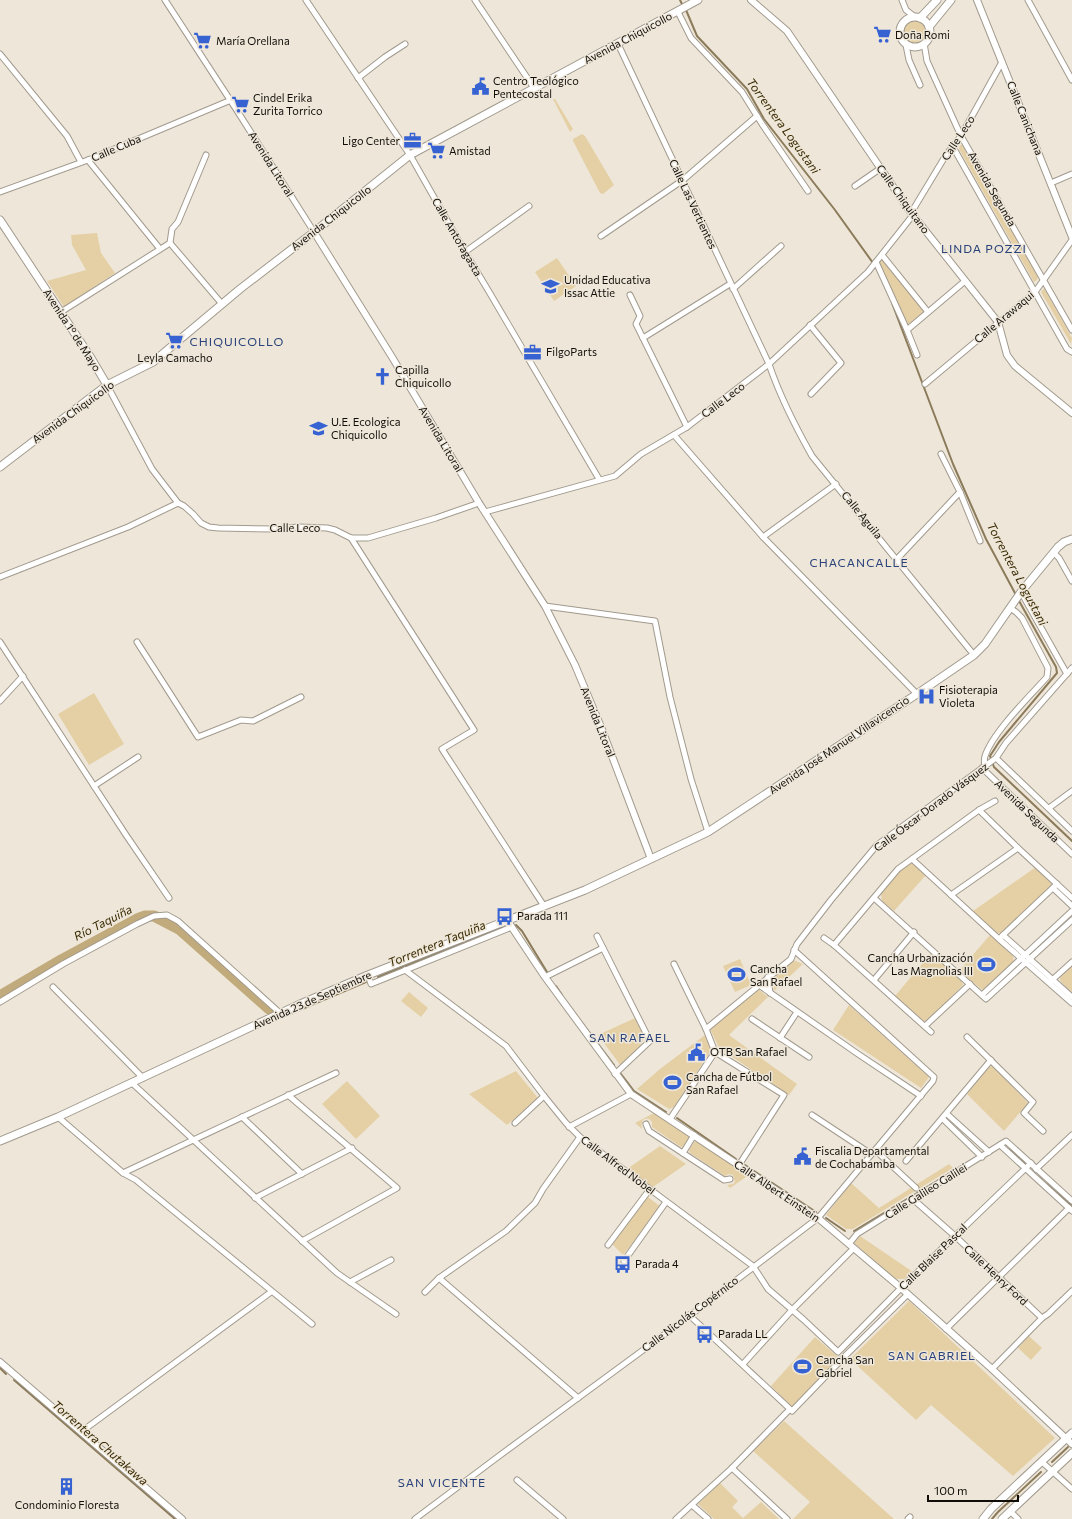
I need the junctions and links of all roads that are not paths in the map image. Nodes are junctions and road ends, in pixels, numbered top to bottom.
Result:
1 (165, 0) edge
2 (306, 0) edge
3 (475, 0) edge
4 (698, 0) edge
5 (751, 0) edge
6 (902, 0) edge
7 (937, 0) edge
8 (951, 0) edge
9 (977, 0) edge
10 (1028, 0) edge
11 (682, 9) junction
12 (917, 18) junction
13 (929, 27) junction
14 (924, 43) junction
15 (405, 44) dead end
16 (618, 44) junction
17 (906, 44) junction
18 (0, 54) edge
19 (1002, 62) junction
20 (358, 78) junction
21 (1072, 80) edge
22 (920, 85) dead end
23 (534, 88) junction
24 (231, 100) junction
25 (757, 116) junction
26 (961, 136) junction
27 (953, 147) junction
28 (206, 155) dead end
29 (410, 155) junction
30 (88, 160) junction
31 (81, 162) junction
32 (881, 168) junction
33 (1072, 174) edge
34 (683, 180) junction
35 (1050, 183) junction
36 (855, 186) dead end
37 (808, 191) dead end
38 (0, 192) edge
39 (529, 206) dead end
40 (912, 214) junction
41 (0, 220) edge
42 (314, 232) junction
43 (600, 236) dead end
44 (1072, 238) edge
45 (170, 243) junction
46 (781, 246) dead end
47 (160, 249) junction
48 (464, 252) junction
49 (882, 255) junction
50 (876, 262) junction
51 (965, 281) junction
52 (1044, 281) junction
53 (732, 286) junction
54 (1035, 292) junction
55 (630, 295) dead end
56 (222, 304) junction
57 (60, 312) junction
58 (928, 312) junction
59 (998, 322) junction
60 (810, 325) junction
61 (907, 330) junction
62 (1072, 330) edge
63 (643, 338) junction
64 (1072, 352) edge
65 (917, 355) dead end
66 (769, 364) junction
67 (925, 384) dead end
68 (107, 385) junction
69 (810, 394) dead end
70 (1072, 412) edge
71 (687, 427) junction
72 (674, 435) junction
73 (941, 454) dead end
74 (0, 467) edge
75 (599, 479) junction
76 (836, 484) junction
77 (960, 492) junction
78 (479, 503) junction
79 (178, 504) junction
80 (485, 512) junction
81 (201, 523) joint
82 (763, 537) junction
83 (351, 538) junction
84 (1072, 539) edge
85 (980, 541) dead end
86 (1054, 553) junction
87 (897, 559) junction
88 (0, 577) edge
89 (1072, 581) edge
90 (1018, 596) junction
91 (545, 606) junction
92 (1010, 608) junction
93 (0, 642) edge
94 (137, 642) dead end
95 (974, 655) junction
96 (1072, 668) edge
97 (1067, 674) junction
98 (23, 676) junction
99 (917, 694) junction
100 (301, 697) dead end
101 (0, 701) edge
102 (138, 757) dead end
103 (989, 763) junction
104 (94, 786) junction
105 (1072, 791) edge
106 (995, 801) dead end
107 (1049, 808) junction
108 (979, 810) junction
109 (1072, 830) edge
110 (708, 832) junction
111 (1018, 848) junction
112 (1072, 854) edge
113 (651, 859) junction
114 (912, 859) junction
115 (1055, 886) junction
116 (951, 895) junction
117 (169, 898) dead end
118 (874, 898) junction
119 (1072, 898) edge
120 (544, 906) junction
121 (1072, 906) edge
122 (1072, 911) edge
123 (507, 920) junction
124 (1072, 920) edge
125 (512, 927) junction
126 (914, 932) junction
127 (598, 936) dead end
128 (1001, 937) junction
129 (824, 938) dead end
130 (834, 945) junction
131 (604, 948) junction
132 (794, 950) junction
133 (1023, 957) junction
134 (1028, 961) junction
135 (1072, 962) edge
136 (674, 964) dead end
137 (404, 970) junction
138 (368, 975) junction
139 (545, 977) junction
140 (768, 977) junction
141 (874, 980) junction
142 (1051, 981) junction
143 (970, 984) junction
144 (759, 985) junction
145 (53, 987) dead end
146 (770, 993) junction
147 (984, 997) junction
148 (1072, 997) edge
149 (0, 1002) edge
150 (1072, 1003) edge
151 (797, 1012) junction
152 (280, 1013) junction
153 (752, 1019) dead end
154 (925, 1026) junction
155 (706, 1029) junction
156 (931, 1032) dead end
157 (968, 1037) dead end
158 (780, 1038) junction
159 (715, 1052) junction
160 (809, 1057) dead end
161 (991, 1060) junction
162 (336, 1073) dead end
163 (615, 1074) junction
164 (143, 1078) junction
165 (132, 1083) junction
166 (631, 1094) junction
167 (288, 1095) junction
168 (544, 1096) junction
169 (921, 1096) junction
170 (947, 1114) junction
171 (812, 1116) dead end
172 (58, 1117) junction
173 (242, 1117) junction
174 (670, 1119) junction
175 (943, 1119) junction
176 (515, 1123) dead end
177 (646, 1124) dead end
178 (569, 1127) junction
179 (1043, 1131) dead end
180 (694, 1135) junction
181 (1072, 1135) edge
182 (580, 1137) junction
183 (193, 1140) junction
184 (0, 1142) edge
185 (1000, 1146) junction
186 (352, 1148) junction
187 (873, 1152) junction
188 (989, 1152) junction
189 (683, 1153) junction
190 (982, 1157) junction
191 (906, 1161) dead end
192 (1031, 1164) junction
193 (739, 1165) junction
194 (1024, 1168) junction
195 (1036, 1169) junction
196 (123, 1173) junction
197 (302, 1174) junction
198 (730, 1179) dead end
199 (916, 1188) dead end
200 (650, 1189) junction
201 (255, 1198) junction
202 (914, 1200) junction
203 (1072, 1201) edge
204 (666, 1202) junction
205 (1071, 1210) edge
206 (818, 1218) junction
207 (954, 1236) junction
208 (302, 1241) junction
209 (608, 1245) dead end
210 (852, 1246) junction
211 (391, 1260) dead end
212 (624, 1261) dead end
213 (753, 1266) junction
214 (440, 1278) junction
215 (999, 1278) junction
216 (350, 1282) junction
217 (901, 1288) junction
218 (1072, 1291) edge
219 (271, 1292) junction
220 (425, 1292) dead end
221 (908, 1294) junction
222 (792, 1310) junction
223 (396, 1314) dead end
224 (689, 1315) junction
225 (1042, 1318) junction
226 (312, 1324) dead end
227 (946, 1329) junction
228 (838, 1352) joint
229 (0, 1362) edge
230 (743, 1364) junction
231 (992, 1369) junction
232 (578, 1398) junction
233 (791, 1410) junction
234 (81, 1432) junction
235 (1070, 1438) edge
236 (1072, 1453) edge
237 (1042, 1462) junction
238 (732, 1468) junction
239 (1053, 1472) junction
240 (517, 1480) dead end
241 (1072, 1489) edge
242 (692, 1505) junction
243 (1010, 1511) junction
244 (182, 1519) edge
245 (415, 1519) edge
246 (563, 1519) edge
247 (676, 1519) edge
248 (708, 1519) edge
249 (787, 1519) edge
250 (983, 1519) edge
251 (1002, 1519) edge
252 (1018, 1519) edge

1 - 24 street, Avenida Litoral
2 - 20 street, Calle Antofagasta
3 - 23 street
4 - 11 main road, Avenida Chiquicollo
5 - 32 street, Calle Chiquitano
6 - 12 street
7 - 12 main road
8 - 13 main road
9 - 19 street, Calle Canichana
10 - 21 street
11 - 16 main road, Avenida Chiquicollo
11 - 25 street
12 - 13 main road
12 - 17 main road
13 - 14 main road
14 - 17 main road
14 - 26 street, Avenida Segunda
15 - 20 street
16 - 23 main road, Avenida Chiquicollo
16 - 34 street, Calle Las Vertientes
17 - 22 street
18 - 31 street
19 - 26 street, Calle Leco
19 - 35 street, Calle Canichana
20 - 29 street, Calle Antofagasta
23 - 29 main road, Avenida Chiquicollo
24 - 30 street, Calle Cuba
24 - 42 street, Avenida Litoral
25 - 34 street
25 - 37 street
26 - 27 street, Calle Leco
26 - 52 street, Avenida Segunda
27 - 40 street, Calle Leco
27 - 54 street, Avenida Segunda
28 - 45 street
29 - 42 main road, Avenida Chiquicollo
29 - 48 street, Calle Antofagasta
30 - 31 street, Calle Cuba
30 - 47 street
31 - 38 street, Calle Cuba
32 - 36 street
32 - 40 street, Calle Chiquitano
33 - 35 street
34 - 43 street
34 - 53 street, Calle Las Vertientes
35 - 44 street, Calle Canichana
39 - 48 street
40 - 49 street, Calle Leco
40 - 51 street, Calle Chiquitano
41 - 57 main road, Avenida 1º de Mayo
42 - 56 main road, Avenida Chiquicollo
42 - 78 street, Avenida Litoral
44 - 52 street, Calle Arawaqui
45 - 47 street
45 - 56 street
46 - 53 street
47 - 57 street
48 - 75 street, Calle Antofagasta
49 - 50 street, Calle Leco
49 - 58 street
50 - 60 street, Calle Leco
50 - 61 street
51 - 58 street
51 - 59 street, Calle Chiquitano
52 - 54 street, Calle Arawaqui
52 - 62 street, Avenida Segunda
53 - 63 street
53 - 66 street, Calle Las Vertientes
54 - 59 street, Calle Arawaqui
54 - 64 street, Avenida Segunda
55 - 63 street
56 - 68 main road, Avenida Chiquicollo
57 - 68 main road, Avenida 1º de Mayo
58 - 61 street
59 - 67 street, Calle Arawaqui
59 - 70 street, Calle Chiquitano
60 - 66 street, Calle Leco
60 - 69 street
61 - 65 street
63 - 71 street
66 - 71 street, Calle Leco
66 - 76 street, Calle Aguila
68 - 74 main road, Avenida Chiquicollo
68 - 79 street, Avenida 1º de Mayo
71 - 72 street, Calle Leco
72 - 75 street, Calle Leco
72 - 82 street
73 - 77 street
75 - 80 street, Calle Leco
76 - 82 street
76 - 87 street, Calle Aguila
77 - 85 street
77 - 87 street
78 - 80 street, Avenida Litoral
78 - 83 street, Calle Leco
79 - 81 street, Avenida 1º de Mayo
79 - 88 street
80 - 91 street, Avenida Litoral
81 - 83 street, Calle Leco
82 - 99 street
83 - 120 street
84 - 86 main road, Avenida José Manuel Villavicencio
86 - 89 street
86 - 90 main road, Avenida José Manuel Villavicencio
87 - 95 street, Calle Aguila
90 - 92 main road, Avenida José Manuel Villavicencio
90 - 97 street
91 - 110 street
91 - 113 street, Avenida Litoral
92 - 95 main road, Avenida José Manuel Villavicencio
92 - 103 street
93 - 98 street
94 - 100 street
95 - 99 main road, Avenida José Manuel Villavicencio
96 - 97 street, Calle Óscar Dorado Vásquez
97 - 103 street, Calle Óscar Dorado Vásquez
98 - 101 street
98 - 104 street
99 - 110 main road, Avenida José Manuel Villavicencio
102 - 104 street
103 - 107 street, Avenida Segunda
103 - 112 street, Avenida Segunda
103 - 132 street, Calle Óscar Dorado Vásquez
104 - 117 street
105 - 107 street
106 - 108 street
107 - 109 street, Avenida Segunda
108 - 111 street
108 - 114 street
110 - 113 main road, Avenida José Manuel Villavicencio
111 - 115 street
111 - 116 street
113 - 120 main road, Avenida 23 de Septiembre
114 - 116 street
114 - 118 street
115 - 119 street
115 - 121 street
115 - 128 street
116 - 128 street
118 - 126 street
118 - 130 street
120 - 123 main road, Avenida 23 de Septiembre
122 - 133 street
123 - 125 street, Calle Albert Einstein
123 - 138 main road, Avenida 23 de Septiembre
124 - 134 street
125 - 137 street
125 - 139 street, Calle Albert Einstein
126 - 141 street
126 - 143 street
127 - 131 street
128 - 133 street
129 - 130 street
130 - 141 street
131 - 139 street
131 - 163 street
132 - 140 street, Calle Óscar Dorado Vásquez
132 - 169 street, Calle Nicolás Copérnico
133 - 134 street
133 - 147 street
134 - 142 street
134 - 147 street
135 - 142 street
136 - 155 street
137 - 138 street
137 - 168 street, Calle Alfred Nobel
138 - 152 main road, Avenida 23 de Septiembre
139 - 163 street, Calle Albert Einstein
140 - 144 street, Calle Óscar Dorado Vásquez
140 - 146 street
141 - 154 street
142 - 148 street
142 - 150 street
143 - 147 street
143 - 154 street
144 - 146 street
144 - 155 street, Calle Óscar Dorado Vásquez
145 - 164 street
146 - 151 street
149 - 152 street
151 - 158 street
151 - 169 street
152 - 164 main road, Avenida 23 de Septiembre
153 - 158 street
154 - 156 street
155 - 159 street
157 - 161 street
158 - 160 street
159 - 174 street
159 - 193 street
161 - 170 street
161 - 179 street
162 - 167 street
163 - 166 street, Calle Albert Einstein
164 - 165 main road, Avenida 23 de Septiembre
165 - 172 main road, Avenida 23 de Septiembre
165 - 183 street
166 - 174 street, Calle Albert Einstein
166 - 178 street
167 - 173 street
167 - 186 street
168 - 176 street
168 - 178 street, Calle Alfred Nobel
169 - 187 street, Calle Nicolás Copérnico
170 - 175 street
170 - 188 street
171 - 187 street
172 - 184 main road, Avenida 23 de Septiembre
172 - 196 street
173 - 183 street
173 - 197 street
174 - 180 street, Calle Albert Einstein
175 - 190 street
175 - 191 street
177 - 189 street
178 - 182 street, Calle Alfred Nobel
180 - 189 street
180 - 193 street, Calle Albert Einstein
181 - 195 street
182 - 200 street, Calle Alfred Nobel
182 - 214 street
183 - 196 street
183 - 201 street
185 - 188 street, Calle Galileo Galilei
185 - 192 street, Calle Galileo Galilei
185 - 194 street
186 - 197 street
186 - 208 street
187 - 199 street
187 - 206 street, Calle Nicolás Copérnico
188 - 190 street, Calle Galileo Galilei
189 - 198 street
190 - 202 street, Calle Galileo Galilei
192 - 194 street, Calle Blaise Pascal
192 - 195 street
193 - 206 street, Calle Albert Einstein
194 - 205 street
194 - 207 street, Calle Blaise Pascal
195 - 203 street
196 - 219 street
197 - 201 street
200 - 204 street, Calle Alfred Nobel
200 - 209 street
201 - 208 street
202 - 207 street, Calle Henry Ford
202 - 210 street, Calle Galileo Galilei
204 - 212 street
204 - 213 street, Calle Alfred Nobel
205 - 215 street
206 - 210 street, Calle Albert Einstein
206 - 213 street, Calle Nicolás Copérnico
207 - 215 street, Calle Henry Ford
207 - 217 street, Calle Blaise Pascal
208 - 216 street
210 - 217 street, Calle Albert Einstein
210 - 222 street, Calle Galileo Galilei
211 - 216 street
213 - 222 street, Calle Alfred Nobel
213 - 224 street, Calle Nicolás Copérnico
214 - 220 street
214 - 232 street
215 - 225 street, Calle Henry Ford
215 - 227 street
216 - 223 street
217 - 221 street, Calle Albert Einstein
217 - 228 street, Calle Blaise Pascal
218 - 225 street
219 - 226 street
219 - 234 street
221 - 227 street, Calle Albert Einstein
221 - 233 street, Calle Blaise Pascal
222 - 228 street, Calle Alfred Nobel
222 - 230 street, Calle Galileo Galilei
224 - 230 street
224 - 232 street, Calle Nicolás Copérnico
225 - 231 street
227 - 231 street, Calle Albert Einstein
229 - 234 street
230 - 233 street
231 - 235 street, Calle Albert Einstein
232 - 245 street, Calle Nicolás Copérnico
233 - 238 street, Calle Blaise Pascal
234 - 244 street
235 - 237 main road
236 - 239 main road
237 - 239 street
237 - 250 main road
238 - 242 street, Calle Blaise Pascal
238 - 249 street
239 - 241 street
239 - 243 main road
240 - 246 street
242 - 247 street, Calle Blaise Pascal
242 - 248 street
243 - 251 main road
243 - 252 street

